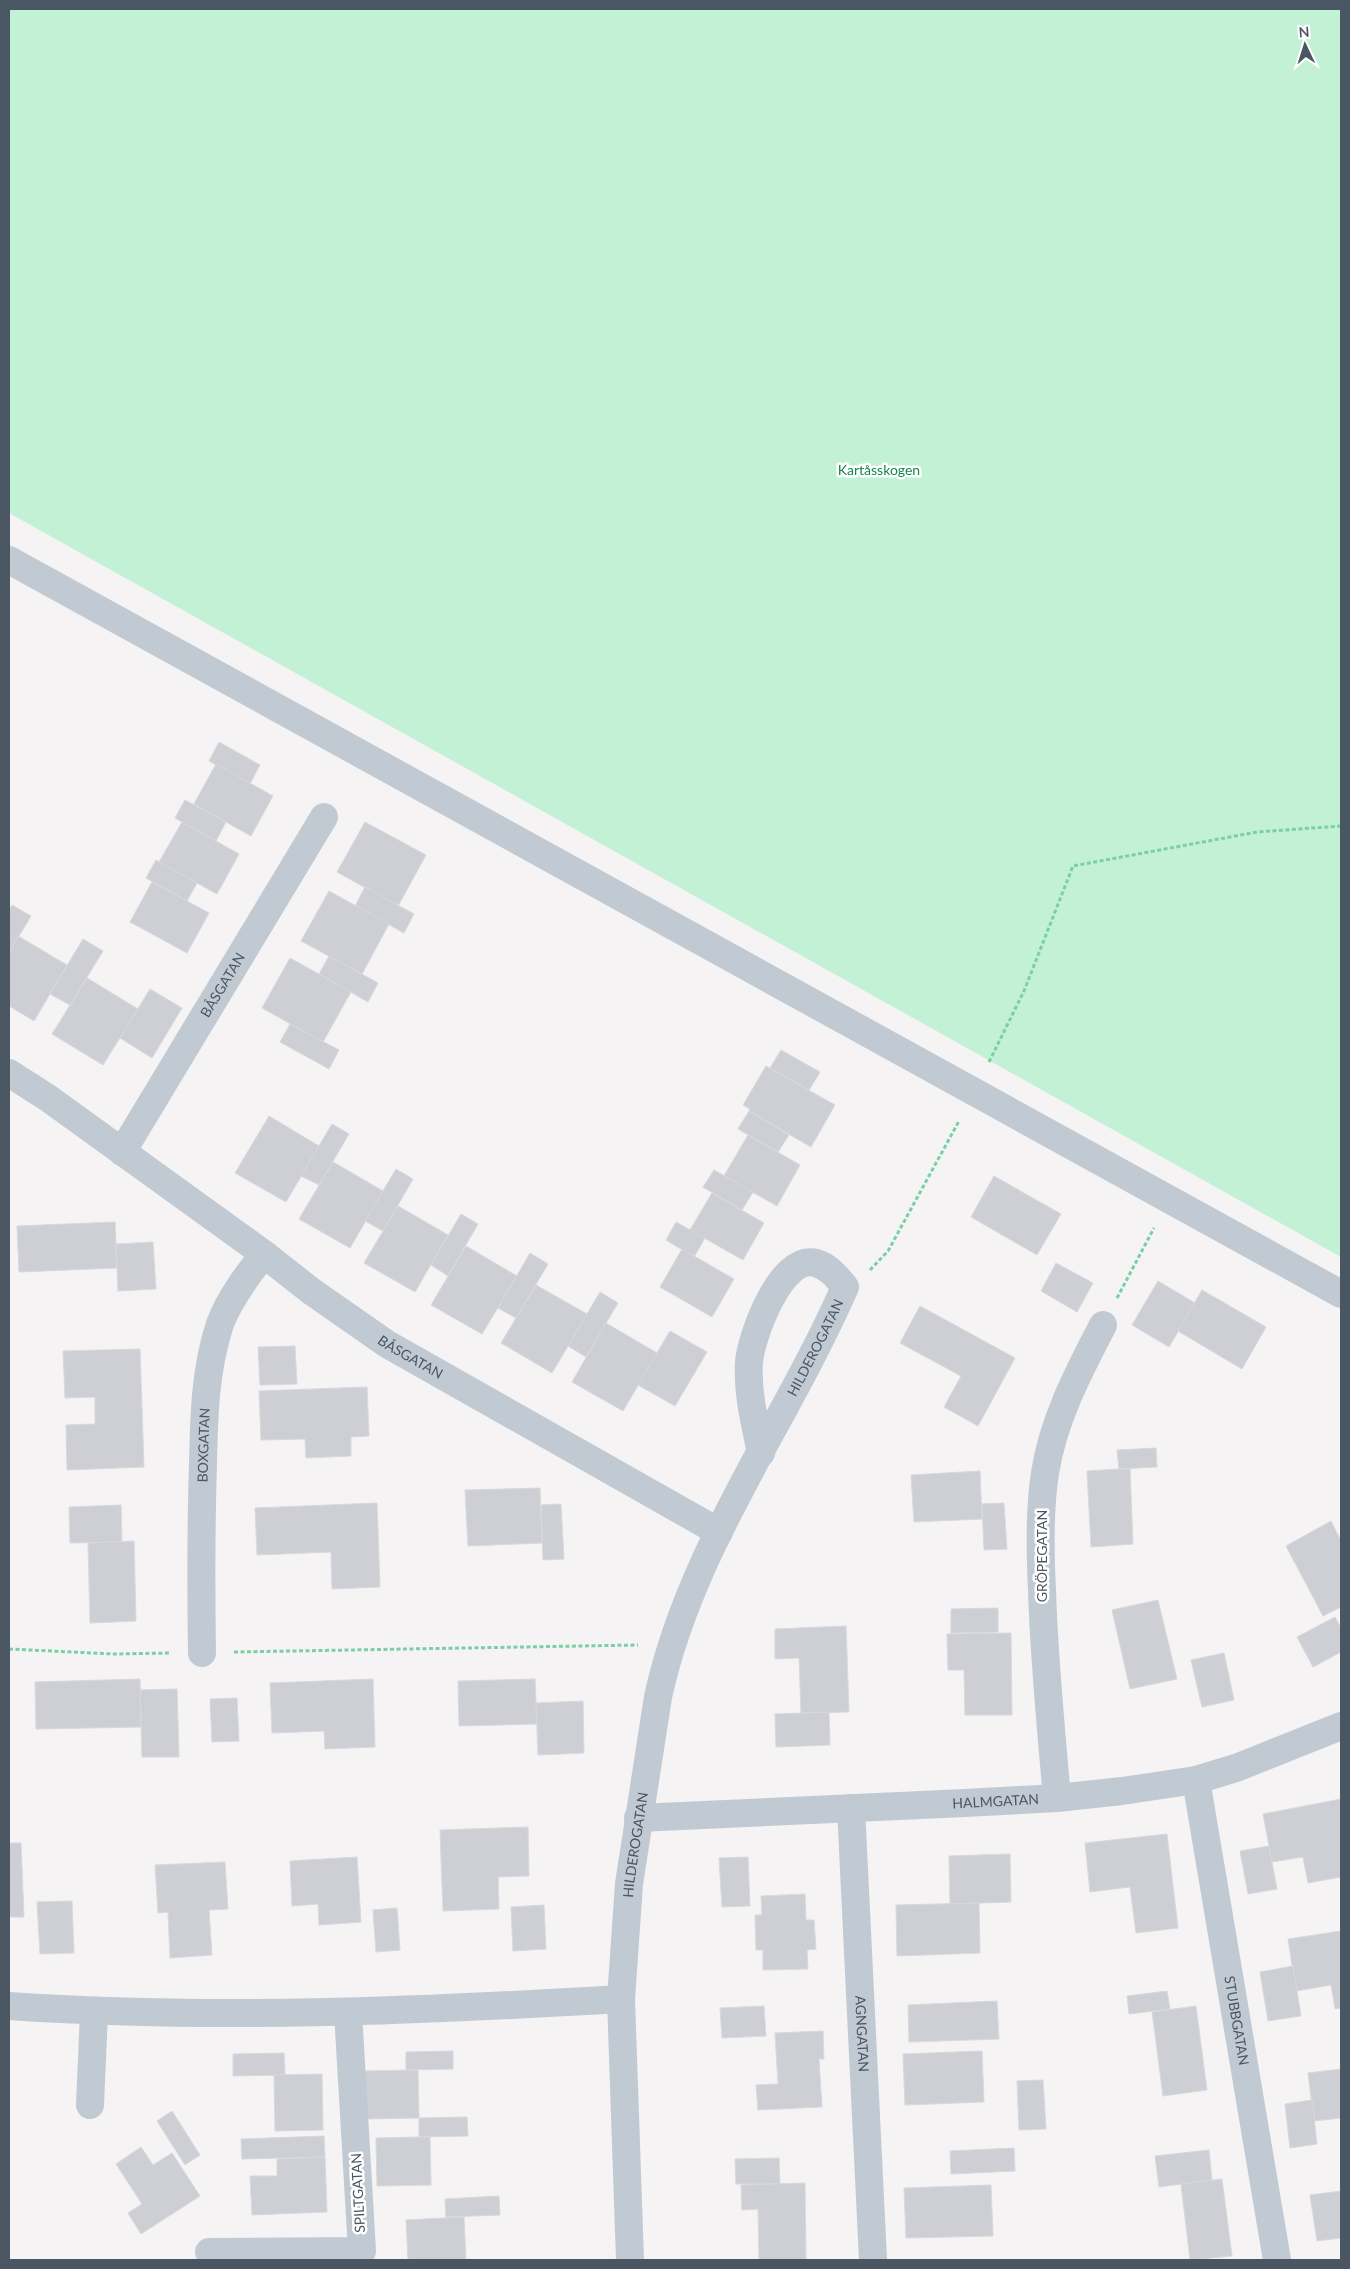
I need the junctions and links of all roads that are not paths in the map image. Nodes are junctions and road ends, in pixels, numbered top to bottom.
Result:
1 (9, 560) edge
2 (324, 818) dead end
3 (9, 1073) edge
4 (122, 1152) junction
5 (264, 1254) junction
6 (1341, 1294) edge
7 (1103, 1325) road end
8 (761, 1453) junction
9 (719, 1532) junction
10 (202, 1653) road end
11 (1341, 1726) edge
12 (1196, 1780) junction
13 (1057, 1798) junction
14 (851, 1808) junction
15 (638, 1818) junction
16 (621, 1999) junction
17 (9, 2006) edge
18 (94, 2012) junction
19 (348, 2012) junction
20 (90, 2104) dead end
21 (209, 2252) dead end
22 (630, 2260) edge
23 (873, 2260) edge
24 (1277, 2260) edge

1 - 6 street
2 - 4 street, BÅSGATAN
3 - 4 street, BÅSGATAN
4 - 5 street, BÅSGATAN
5 - 9 street, BÅSGATAN
5 - 10 street, BOXGATAN
7 - 13 street, GRÖPEGATAN
8 - 8 street, HILDEROGATAN
8 - 9 street, HILDEROGATAN
9 - 15 street, HILDEROGATAN
11 - 12 street, HALMGATAN
12 - 13 street, HALMGATAN
12 - 24 street, STUBBGATAN
13 - 14 street, HALMGATAN
14 - 15 street, HALMGATAN
14 - 23 street, AGNGATAN
15 - 16 street, HILDEROGATAN
16 - 19 street
16 - 22 street, HILDEROGATAN
17 - 18 street
18 - 19 street
18 - 20 street
19 - 21 street, SPILTGATAN

